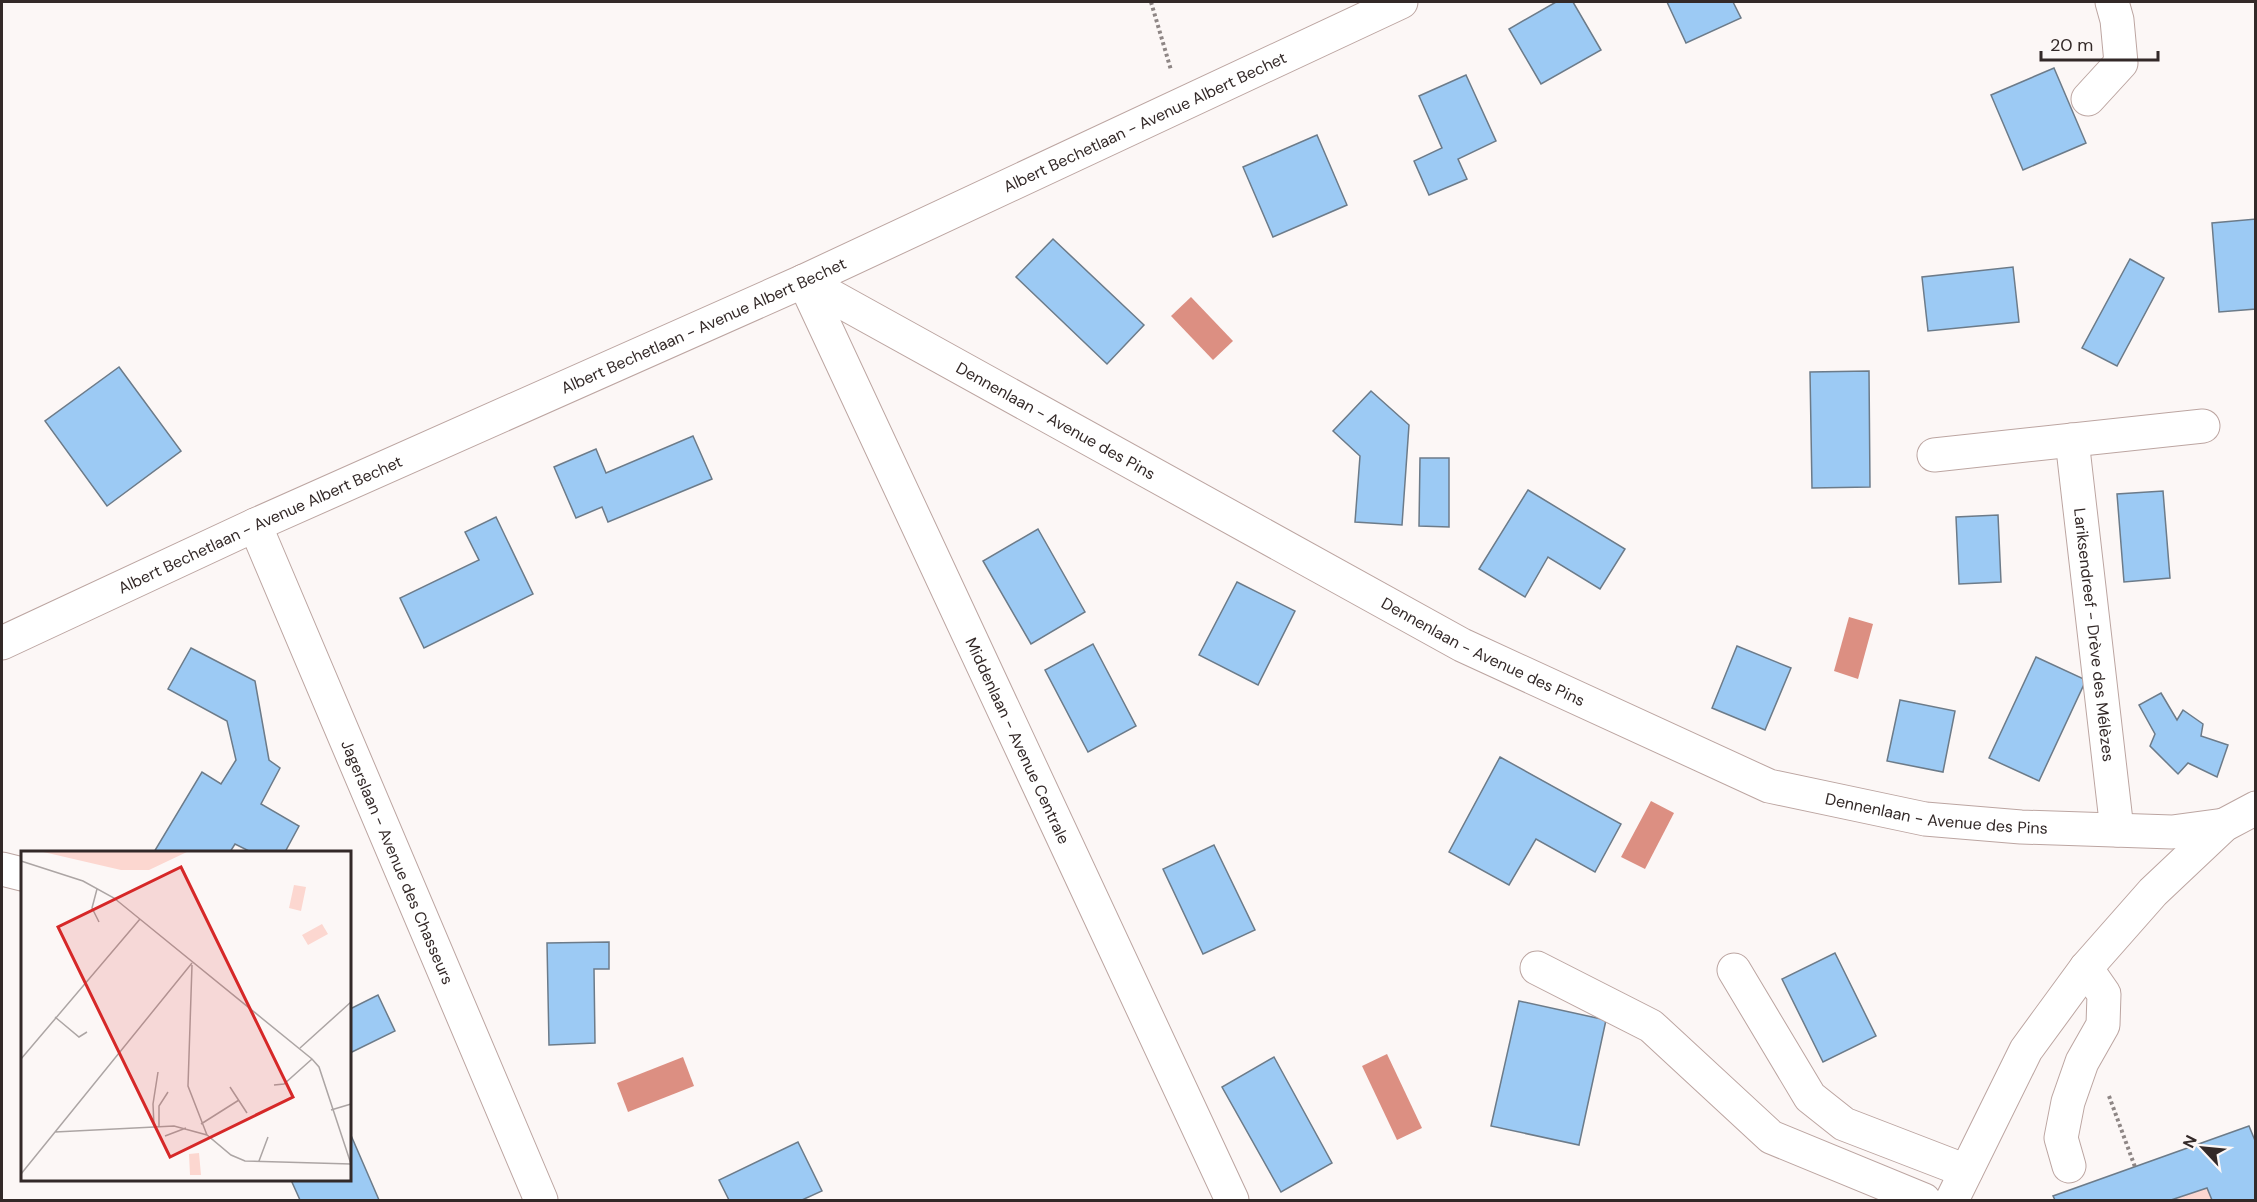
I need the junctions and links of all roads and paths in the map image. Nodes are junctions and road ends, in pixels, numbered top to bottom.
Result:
1 (1151, 2) edge
2 (1401, 2) edge
3 (2112, 2) edge
4 (1170, 68) dead end
5 (2088, 99) dead end
6 (804, 281) junction
7 (2203, 426) dead end
8 (2072, 440) junction
9 (1934, 455) dead end
10 (255, 525) junction
11 (2, 643) edge
12 (2256, 808) edge
13 (2224, 825) junction
14 (2117, 830) junction
15 (2, 869) edge
16 (21, 874) edge
17 (1537, 968) dead end
18 (2086, 968) junction
19 (1734, 970) dead end
20 (2091, 1047) junction
21 (2069, 1166) dead end
22 (2135, 1167) dead end
23 (1966, 1171) junction
24 (541, 1200) edge
25 (1232, 1200) edge
26 (1924, 1200) edge
27 (1952, 1200) edge

1 - 4 path
2 - 6 street, Albert Bechetlaan - Avenue Albert Bechet
3 - 5 street
6 - 10 street, Albert Bechetlaan - Avenue Albert Bechet
6 - 14 street, Dennenlaan - Avenue des Pins
6 - 25 street, Middenlaan - Avenue Centrale
7 - 8 street
8 - 9 street
8 - 14 street, Lariksendreef - Drève des Mélèzes
10 - 11 street, Albert Bechetlaan - Avenue Albert Bechet
10 - 24 street, Jagerslaan - Avenue des Chasseurs
12 - 13 street
13 - 14 street, Dennenlaan - Avenue des Pins
13 - 18 street
15 - 16 street
17 - 26 street
18 - 20 street
18 - 23 street
19 - 23 street
20 - 21 street
20 - 22 path
23 - 27 street

